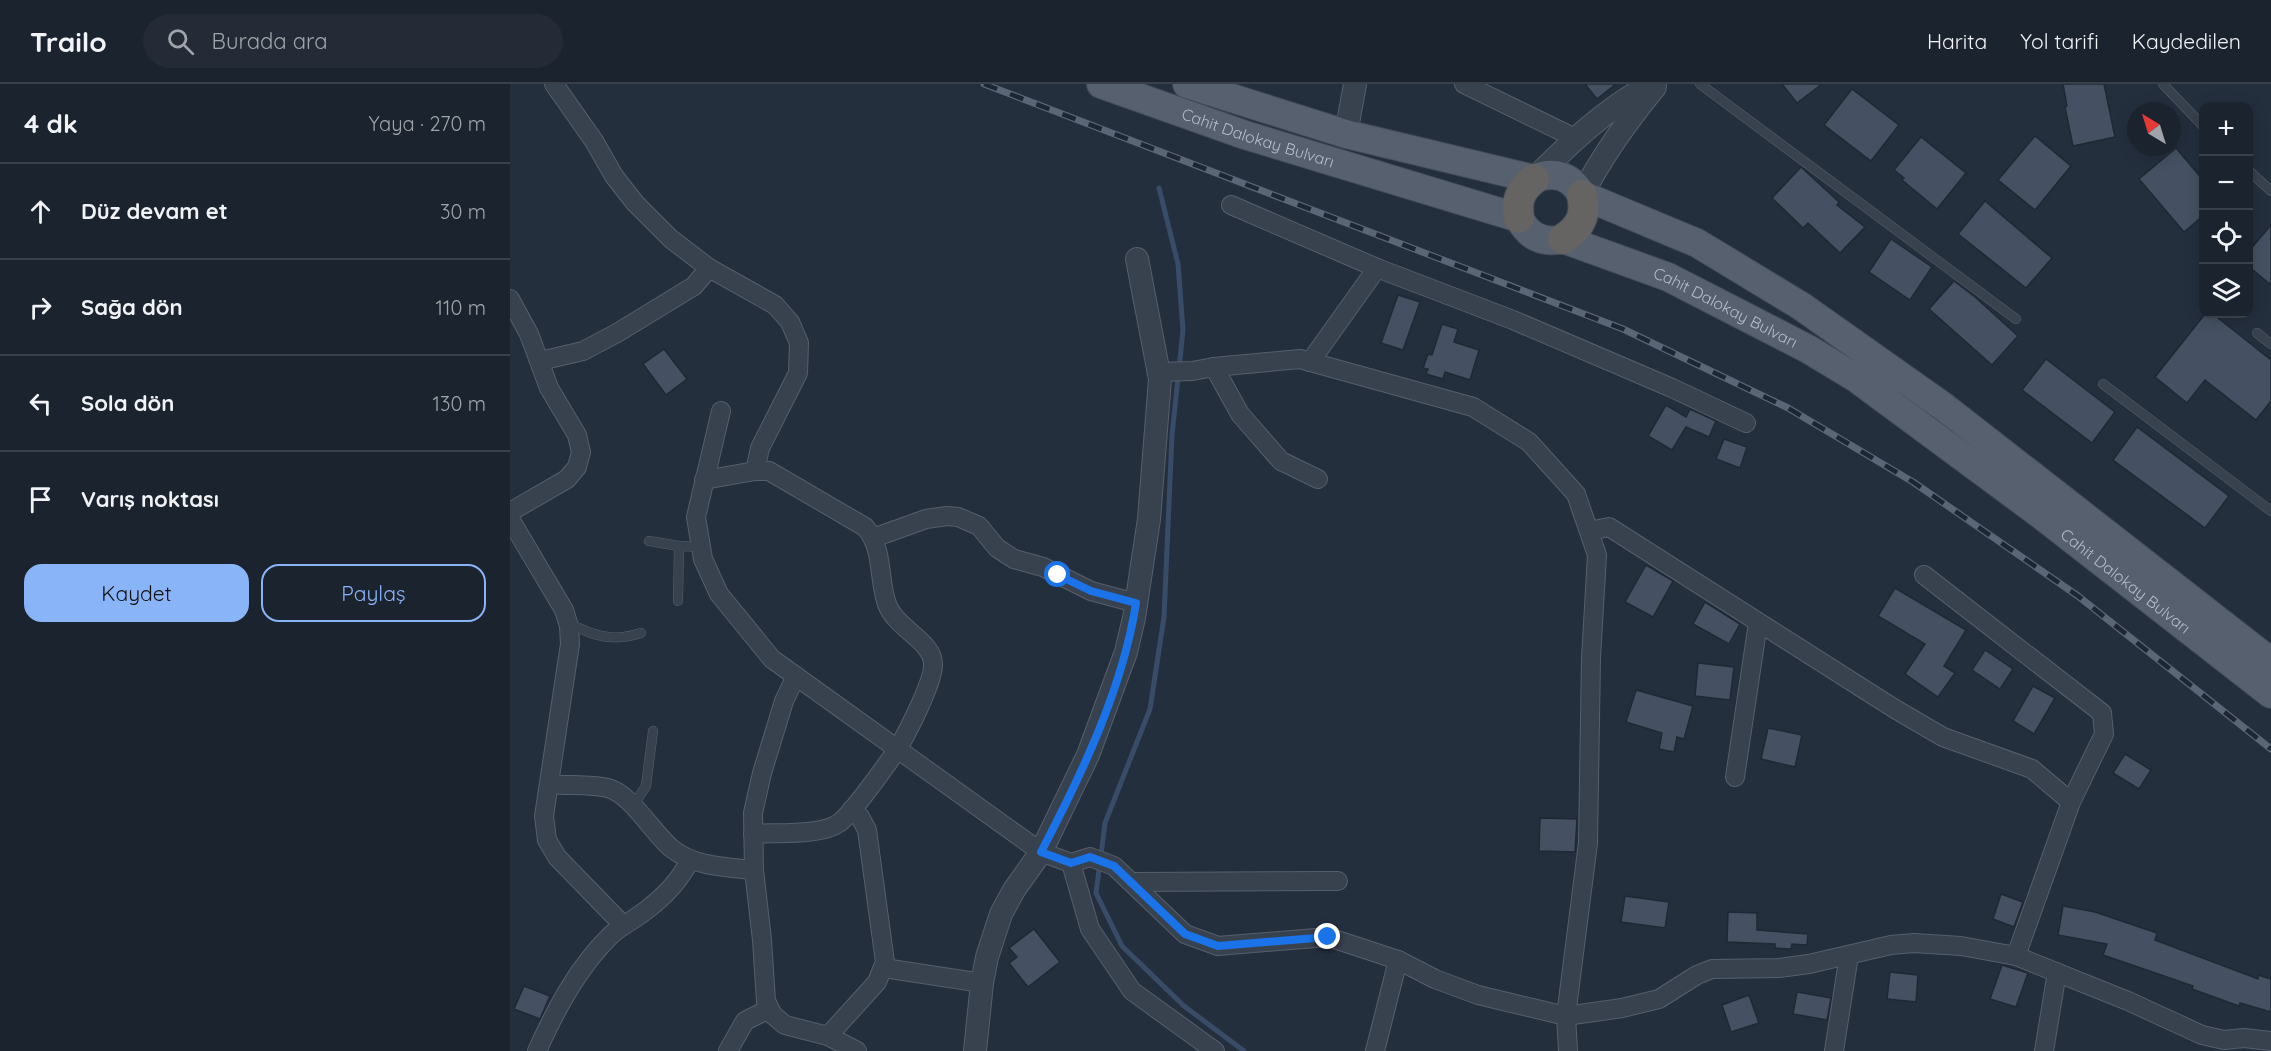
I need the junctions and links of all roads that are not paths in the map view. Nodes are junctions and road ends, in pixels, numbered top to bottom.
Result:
1 (554, 84) edge
2 (1101, 84) edge
3 (1187, 84) edge
4 (1355, 84) edge
5 (1464, 84) edge
6 (1652, 84) edge
7 (1658, 84) edge
8 (1700, 84) edge
9 (2163, 84) edge
10 (2199, 122) edge
11 (1346, 134) junction
12 (1575, 138) junction
13 (2253, 174) edge
14 (1534, 179) junction
15 (2271, 190) edge
16 (1582, 195) junction
17 (1231, 206) dead end
18 (1519, 218) junction
19 (1563, 238) junction
20 (1137, 259) dead end
21 (709, 268) junction
22 (1377, 268) junction
23 (510, 299) edge
24 (2016, 319) dead end
25 (2257, 333) dead end
26 (2271, 344) edge
27 (540, 361) junction
28 (1310, 362) junction
29 (1214, 367) junction
30 (1165, 371) junction
31 (2103, 384) dead end
32 (721, 411) dead end
33 (1746, 423) dead end
34 (755, 471) junction
35 (1318, 479) dead end
36 (705, 480) junction
37 (2271, 511) edge
38 (510, 512) edge
39 (510, 519) edge
40 (1589, 531) junction
41 (873, 538) junction
42 (649, 541) dead end
43 (679, 546) junction
44 (701, 547) junction
45 (1924, 575) dead end
46 (678, 601) dead end
47 (1136, 603) junction
48 (1758, 623) junction
49 (569, 626) junction
50 (641, 633) dead end
51 (2271, 662) edge
52 (796, 676) junction
53 (2271, 694) edge
54 (653, 731) dead end
55 (898, 747) junction
56 (1734, 777) dead end
57 (549, 784) junction
58 (2071, 802) junction
59 (633, 806) junction
60 (852, 809) junction
61 (753, 834) junction
62 (1041, 852) junction
63 (690, 860) junction
64 (1071, 863) junction
65 (754, 870) junction
66 (1338, 881) dead end
67 (1132, 882) junction
68 (623, 925) junction
69 (1849, 955) junction
70 (2016, 956) junction
71 (1398, 960) junction
72 (884, 968) junction
73 (2057, 972) junction
74 (982, 983) junction
75 (769, 1009) junction
76 (1566, 1016) junction
77 (828, 1036) junction
78 (2271, 1041) edge
79 (2212, 1045) edge
80 (537, 1051) edge
81 (728, 1051) edge
82 (857, 1051) edge
83 (975, 1051) edge
84 (1215, 1051) edge
85 (1375, 1051) edge
86 (1568, 1051) edge
87 (1834, 1051) edge
88 (2044, 1051) edge

1 - 21 street
2 - 18 main road, Cahit Dalokay Bulvarı
3 - 11 main road, Cahit Dalokay Bulvarı
4 - 11 street
5 - 12 street
6 - 12 street
7 - 16 street
8 - 24 lane
9 - 10 lane
11 - 14 main road, Cahit Dalokay Bulvarı
12 - 14 street
13 - 15 lane
14 - 16 main road, Cahit Dalokay Bulvarı
14 - 18 highway
16 - 19 highway
16 - 51 main road, Cahit Dalokay Bulvarı
17 - 22 street
18 - 19 main road, Cahit Dalokay Bulvarı
19 - 53 main road, Cahit Dalokay Bulvarı
20 - 30 street
21 - 27 street
21 - 34 street
22 - 28 street
22 - 33 street
23 - 27 street
25 - 26 lane
27 - 38 street
28 - 29 street
28 - 40 street
29 - 30 street
29 - 35 street
30 - 47 street
31 - 37 lane
32 - 36 street
34 - 36 street
34 - 41 street
36 - 44 street
39 - 49 street
40 - 48 street
40 - 76 street
41 - 47 street
41 - 55 street
42 - 43 lane
43 - 44 lane
43 - 46 lane
44 - 52 street
45 - 58 street
47 - 62 street
48 - 56 street
48 - 58 street
49 - 50 lane
49 - 57 street
52 - 55 street
52 - 61 street
54 - 59 lane
55 - 60 street
55 - 62 street
57 - 59 street
57 - 68 street
58 - 70 street
59 - 63 street
60 - 61 street
60 - 72 street
61 - 65 street
62 - 64 street
62 - 74 street
63 - 65 street
63 - 68 street
64 - 67 street
64 - 84 street
65 - 75 street
66 - 67 street
67 - 71 street
68 - 80 street
69 - 70 street
69 - 76 street
69 - 87 street
70 - 73 street
71 - 76 street
71 - 85 street
72 - 74 street
72 - 77 street
73 - 79 street
73 - 88 street
74 - 83 street
75 - 77 street
75 - 81 street
76 - 86 street
77 - 82 street
78 - 79 street

